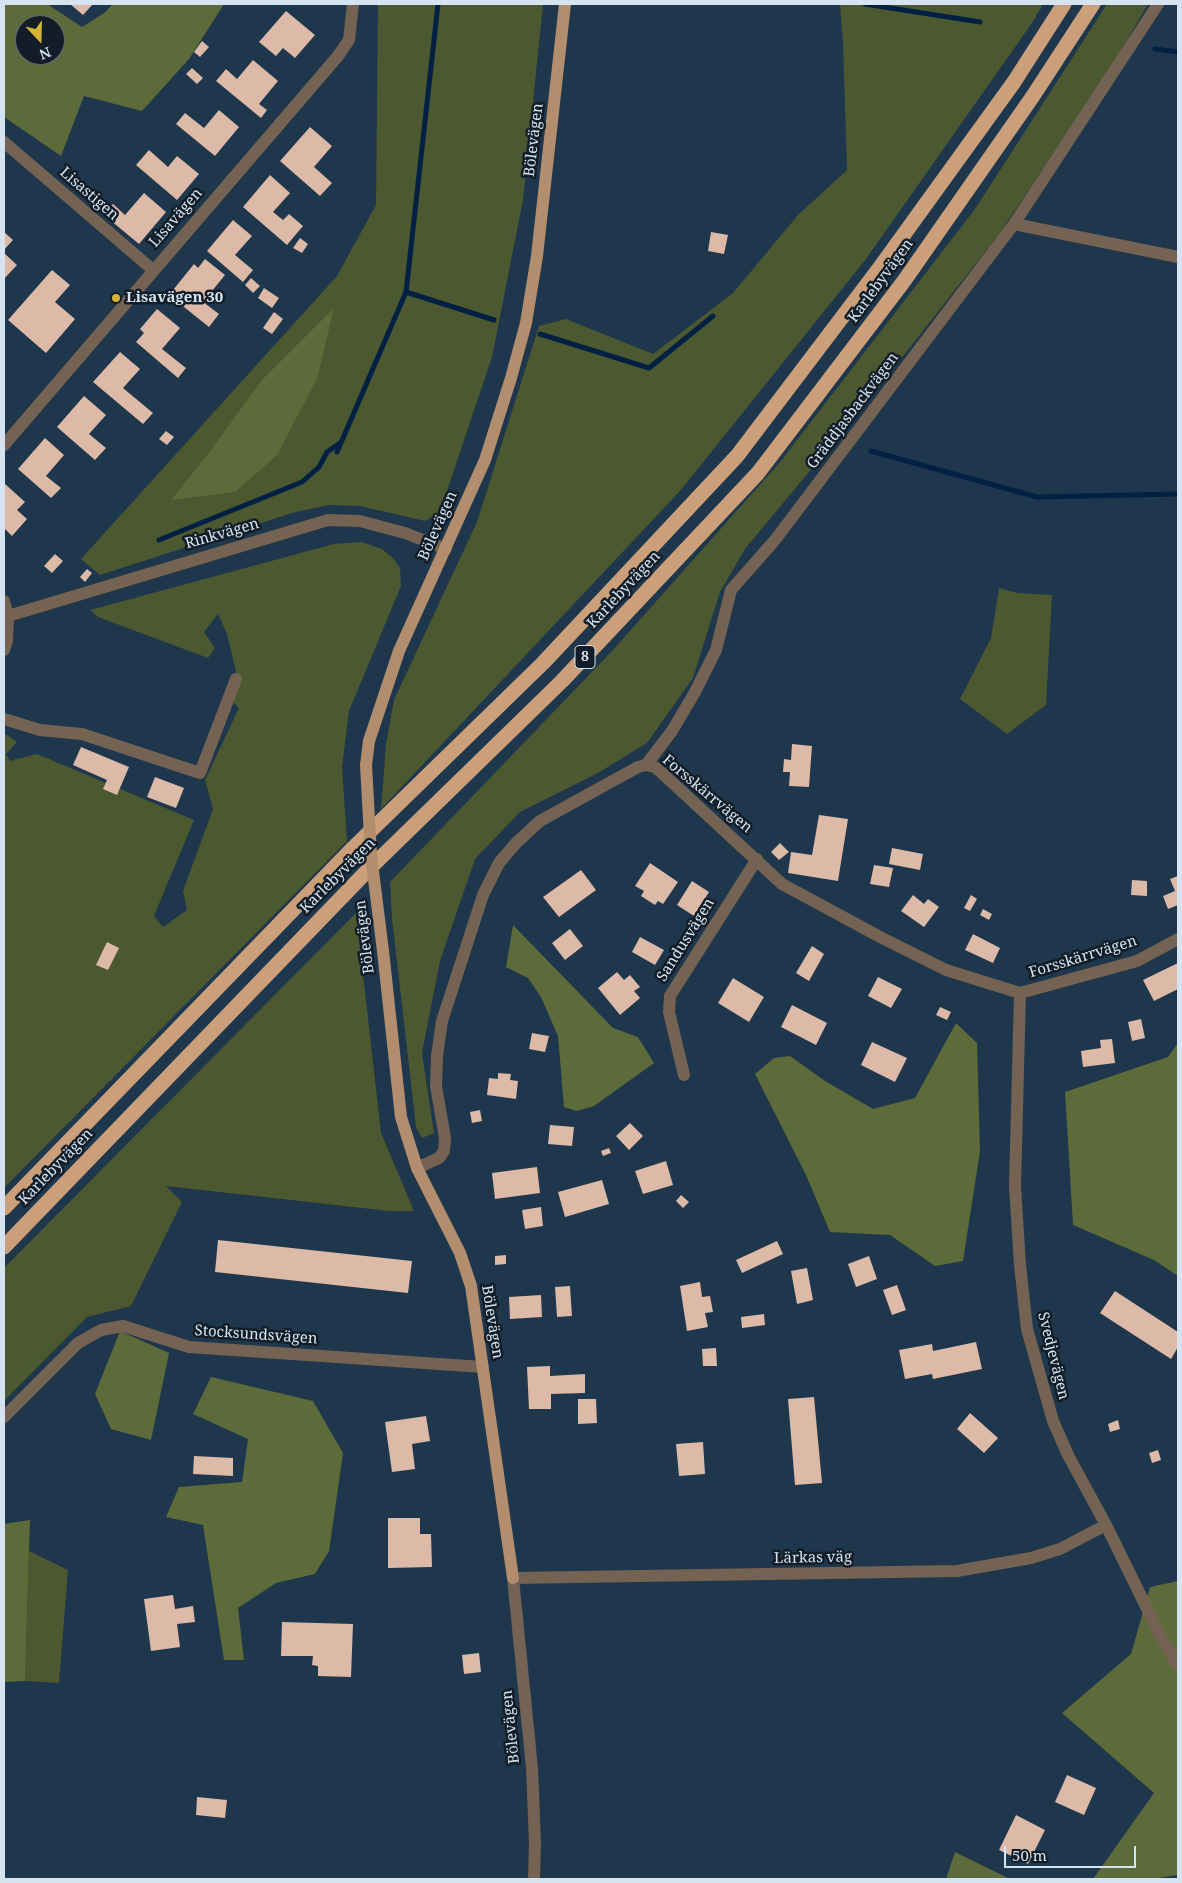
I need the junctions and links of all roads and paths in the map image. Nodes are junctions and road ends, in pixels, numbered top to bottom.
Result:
1 (353, 4) edge
2 (565, 4) edge
3 (1064, 4) edge
4 (1093, 4) edge
5 (1158, 4) edge
6 (4, 142) edge
7 (1014, 224) junction
8 (1178, 257) edge
9 (153, 270) junction
10 (4, 445) edge
11 (446, 549) junction
12 (4, 601) edge
13 (8, 616) junction
14 (4, 650) edge
15 (236, 679) dead end
16 (4, 719) edge
17 (646, 765) junction
18 (757, 859) junction
19 (1178, 939) edge
20 (1020, 993) junction
21 (684, 1075) dead end
22 (417, 1168) junction
23 (4, 1208) edge
24 (4, 1247) edge
25 (483, 1367) junction
26 (4, 1417) edge
27 (1106, 1524) junction
28 (513, 1578) junction
29 (1178, 1666) edge
30 (534, 1879) edge

1 - 9 street, Lisavägen
2 - 11 main road, Bölevägen
3 - 23 highway, Karlebyvägen / 8
4 - 24 highway, Karlebyvägen / 8
5 - 7 street, Gräddjasbackvägen
6 - 9 street, Lisastigen
7 - 8 street
7 - 17 street, Gräddjasbackvägen
9 - 10 street, Lisavägen
11 - 13 street, Rinkvägen
11 - 22 main road, Bölevägen, bridge
12 - 13 street
13 - 14 street
15 - 16 street
17 - 18 street, Forsskärrvägen
17 - 22 street, Forsskärrvägen
18 - 20 street, Forsskärrvägen
18 - 21 street, Sandusvägen
19 - 20 street, Forsskärrvägen
20 - 27 street, Svedjevägen
22 - 25 main road, Bölevägen
25 - 26 street, Stocksundsvägen
25 - 28 main road, Bölevägen
27 - 28 street, Lärkas väg
27 - 29 street, Svedjevägen
28 - 30 street, Bölevägen

